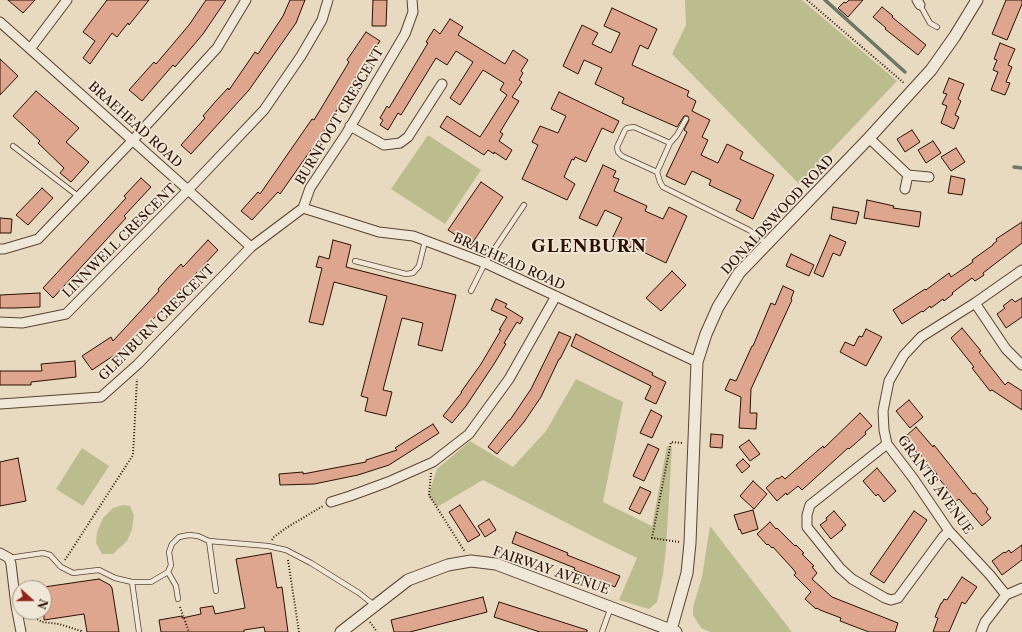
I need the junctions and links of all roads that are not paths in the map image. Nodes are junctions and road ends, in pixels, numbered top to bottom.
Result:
1 (67, 0) edge
2 (246, 0) edge
3 (328, 0) edge
4 (412, 0) edge
5 (977, 0) edge
6 (918, 3) edge
7 (0, 22) edge
8 (937, 27) dead end
9 (30, 49) junction
10 (442, 84) dead end
11 (686, 119) dead end
12 (350, 126) junction
13 (869, 138) junction
14 (132, 140) junction
15 (670, 143) junction
16 (13, 146) dead end
17 (657, 172) junction
18 (908, 175) junction
19 (929, 177) dead end
20 (905, 189) dead end
21 (188, 190) junction
22 (78, 196) junction
23 (524, 205) dead end
24 (303, 208) junction
25 (425, 240) junction
26 (767, 244) junction
27 (251, 247) junction
28 (0, 249) edge
29 (355, 261) dead end
30 (485, 263) junction
31 (1022, 270) edge
32 (470, 291) dead end
33 (556, 296) junction
34 (975, 303) junction
35 (0, 322) edge
36 (697, 362) junction
37 (1022, 365) edge
38 (0, 404) edge
39 (887, 444) junction
40 (331, 502) road end
41 (949, 531) junction
42 (209, 541) junction
43 (0, 553) edge
44 (9, 558) junction
45 (168, 572) junction
46 (132, 582) junction
47 (1022, 588) edge
48 (216, 592) dead end
49 (1006, 595) junction
50 (178, 599) road end
51 (374, 605) junction
52 (611, 607) junction
53 (674, 631) edge
54 (21, 632) edge
55 (139, 632) edge
56 (341, 632) edge
57 (602, 632) edge
58 (981, 632) edge

1 - 9 street
2 - 14 street
3 - 21 street, LINNWELL CRESCENT
4 - 12 street, BURNFOOT CRESCENT
5 - 13 street, DONALDSWOOD ROAD
6 - 8 lane
7 - 9 street, BRAEHEAD ROAD
9 - 14 street, BRAEHEAD ROAD
10 - 12 street
11 - 15 lane
12 - 24 street, BURNFOOT CRESCENT
13 - 18 street
13 - 26 street, DONALDSWOOD ROAD
14 - 21 street, BRAEHEAD ROAD
14 - 22 street
15 - 17 lane
15 - 17 lane
16 - 22 lane
17 - 26 lane
18 - 19 street
18 - 20 street
21 - 27 street, BRAEHEAD ROAD
21 - 35 street, LINNWELL CRESCENT
22 - 28 street
23 - 30 lane
24 - 25 street, BRAEHEAD ROAD
24 - 27 street
25 - 29 lane
25 - 30 street, BRAEHEAD ROAD
26 - 36 street, DONALDSWOOD ROAD
27 - 38 street, GLENBURN CRESCENT
30 - 32 lane
30 - 33 street, BRAEHEAD ROAD
31 - 34 street, GRANTS AVENUE
33 - 36 street, BRAEHEAD ROAD
33 - 40 street
34 - 37 street
34 - 39 street, GRANTS AVENUE
36 - 53 street, DONALDSWOOD ROAD
39 - 41 street, GRANTS AVENUE
39 - 41 street
41 - 49 street, GRANTS AVENUE
42 - 45 lane
42 - 48 lane
42 - 51 lane
43 - 44 street
44 - 46 lane
44 - 54 street
45 - 46 lane
45 - 50 lane
46 - 55 lane
47 - 49 street
49 - 58 street
51 - 52 street, FAIRWAY AVENUE
51 - 56 street, FAIRWAY AVENUE
52 - 53 street, FAIRWAY AVENUE
52 - 57 lane

